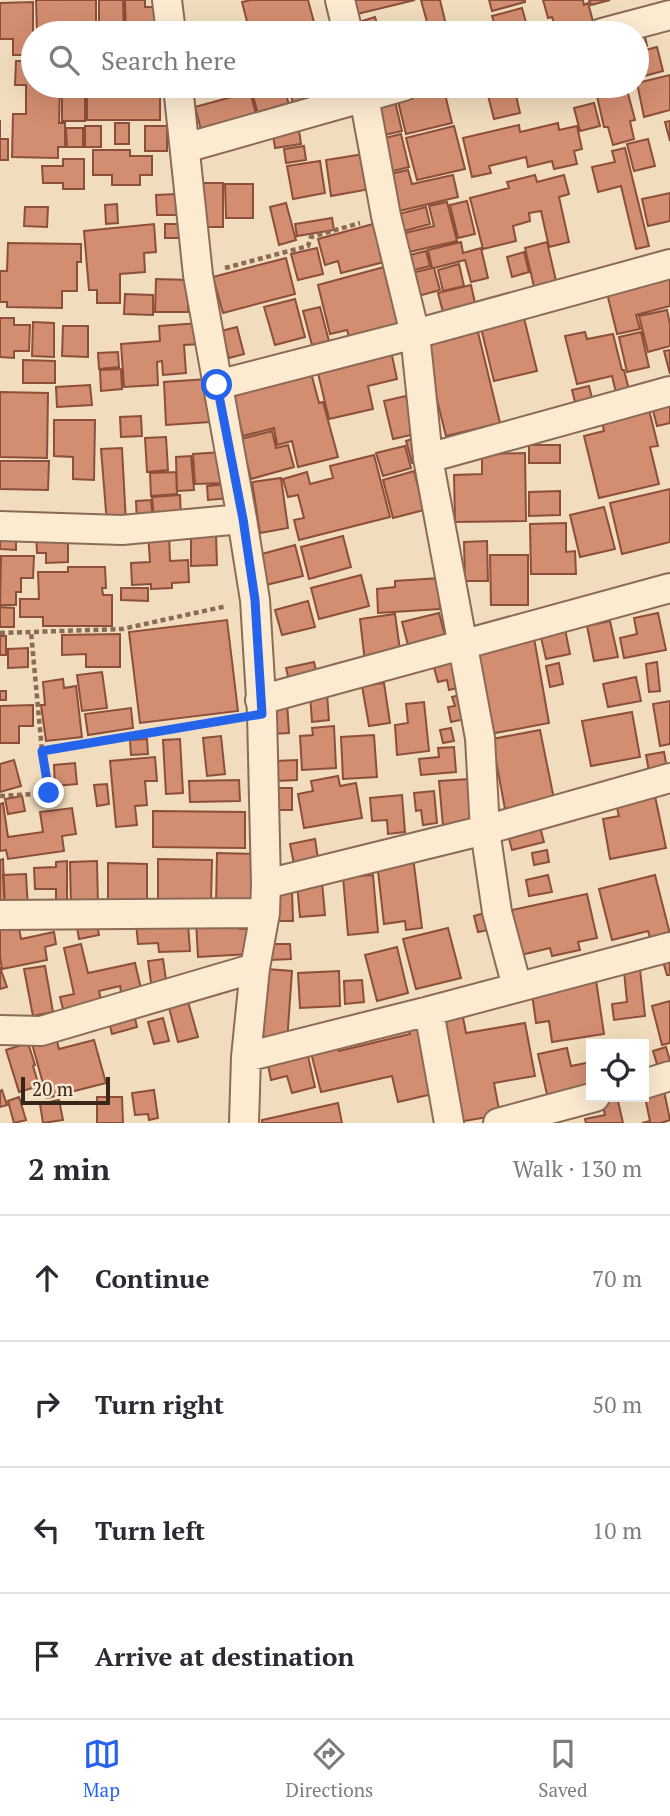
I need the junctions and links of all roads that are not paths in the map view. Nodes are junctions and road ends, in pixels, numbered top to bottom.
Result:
1 (167, 0) edge
2 (340, 0) edge
3 (670, 15) edge
4 (170, 21) edge
5 (345, 21) edge
6 (647, 21) edge
7 (179, 98) edge
8 (341, 98) edge
9 (364, 98) edge
10 (185, 148) junction
11 (670, 264) edge
12 (415, 334) junction
13 (217, 385) junction
14 (670, 391) edge
15 (428, 458) junction
16 (243, 519) junction
17 (0, 526) edge
18 (670, 589) edge
19 (462, 644) junction
20 (261, 707) junction
21 (670, 778) edge
22 (485, 830) junction
23 (266, 884) junction
24 (265, 913) junction
25 (0, 915) edge
26 (670, 947) edge
27 (255, 968) junction
28 (517, 987) junction
29 (429, 1011) junction
30 (0, 1030) edge
31 (246, 1057) junction
32 (670, 1076) edge
33 (649, 1082) edge
34 (586, 1099) edge
35 (244, 1123) edge
36 (449, 1123) edge
37 (498, 1123) edge

1 - 4 street
2 - 5 street
3 - 6 street
7 - 10 street
8 - 10 street
9 - 12 street
10 - 13 street
11 - 12 street
12 - 13 street
12 - 15 street
13 - 16 street
14 - 15 street
15 - 19 street
16 - 17 street
16 - 20 street
18 - 19 street
19 - 20 street
19 - 22 street
20 - 23 street
21 - 22 street
22 - 23 street
22 - 28 street
23 - 24 street
24 - 25 street
24 - 27 street
26 - 28 street
27 - 30 street
27 - 31 street
28 - 29 street
29 - 31 street
29 - 36 street
31 - 35 street
32 - 33 street
34 - 37 street

